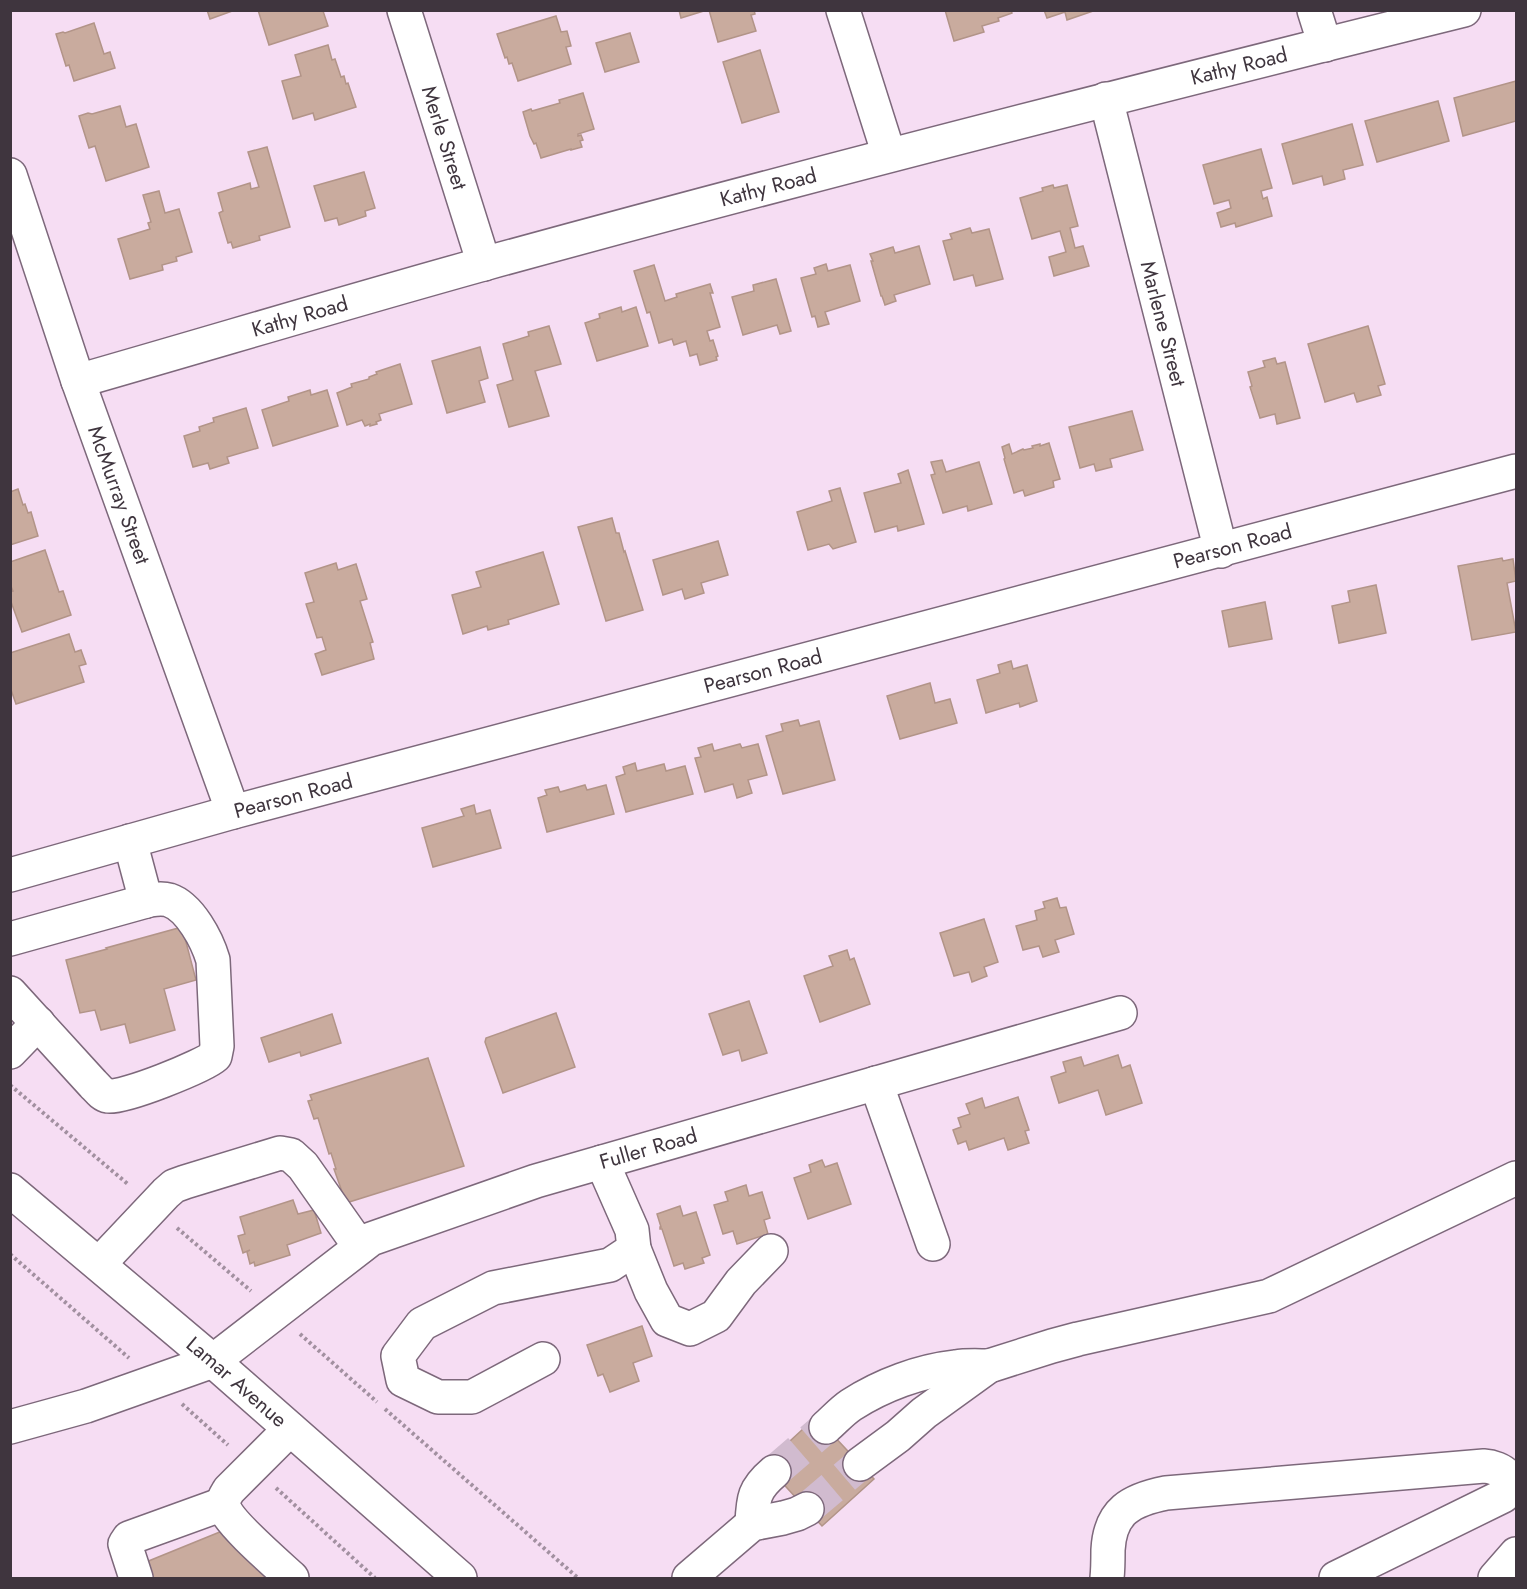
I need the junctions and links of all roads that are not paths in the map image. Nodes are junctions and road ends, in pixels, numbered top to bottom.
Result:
1 (404, 10) edge
2 (843, 10) edge
3 (1314, 10) edge
4 (1464, 10) edge
5 (1325, 45) junction
6 (1106, 99) junction
7 (889, 155) junction
8 (10, 175) edge
9 (484, 264) junction
10 (78, 381) junction
11 (1516, 471) edge
12 (1221, 551) junction
13 (233, 812) junction
14 (130, 841) junction
15 (10, 875) edge
16 (146, 901) junction
17 (10, 939) edge
18 (10, 993) edge
19 (1120, 1013) dead end
20 (38, 1023) junction
21 (10, 1052) edge
22 (876, 1083) junction
23 (602, 1162) junction
24 (1516, 1178) edge
25 (10, 1190) edge
26 (933, 1244) dead end
27 (360, 1247) junction
28 (634, 1249) junction
29 (771, 1251) dead end
30 (99, 1264) junction
31 (543, 1359) dead end
32 (213, 1361) junction
33 (990, 1366) junction
34 (10, 1427) edge
35 (826, 1427) tunnel mouth
36 (290, 1429) junction
37 (860, 1464) tunnel mouth
38 (774, 1472) tunnel mouth
39 (223, 1504) junction
40 (807, 1509) tunnel mouth
41 (752, 1524) junction
42 (136, 1578) edge
43 (292, 1578) edge
44 (460, 1578) edge
45 (689, 1578) edge
46 (1107, 1578) edge
47 (1336, 1578) edge

1 - 9 main road, Merle Street
2 - 7 main road
3 - 5 main road
4 - 5 main road, Kathy Road
5 - 6 main road, Kathy Road
6 - 7 main road, Kathy Road
6 - 12 main road, Marlene Street
7 - 9 main road, Kathy Road
8 - 10 main road, McMurray Street
9 - 10 main road, Kathy Road
10 - 13 main road, McMurray Street
11 - 12 main road, Pearson Road
12 - 13 main road, Pearson Road
13 - 14 main road, Pearson Road
14 - 15 main road, Pearson Road
14 - 16 main road
16 - 17 main road
16 - 20 main road
18 - 20 main road
19 - 22 main road, Fuller Road
20 - 21 main road
22 - 23 main road, Fuller Road
22 - 26 main road
23 - 27 main road, Fuller Road
23 - 28 main road
24 - 33 main road
25 - 30 main road, Lamar Avenue
27 - 30 main road
27 - 32 main road, Fuller Road
28 - 29 main road
28 - 31 main road
30 - 32 main road, Lamar Avenue
32 - 34 main road, Fuller Road
32 - 36 main road, Lamar Avenue
33 - 35 main road
33 - 37 main road
36 - 39 main road
36 - 44 main road, Lamar Avenue
38 - 41 main road
39 - 42 main road
39 - 43 main road
40 - 41 main road
41 - 45 main road
46 - 47 main road

